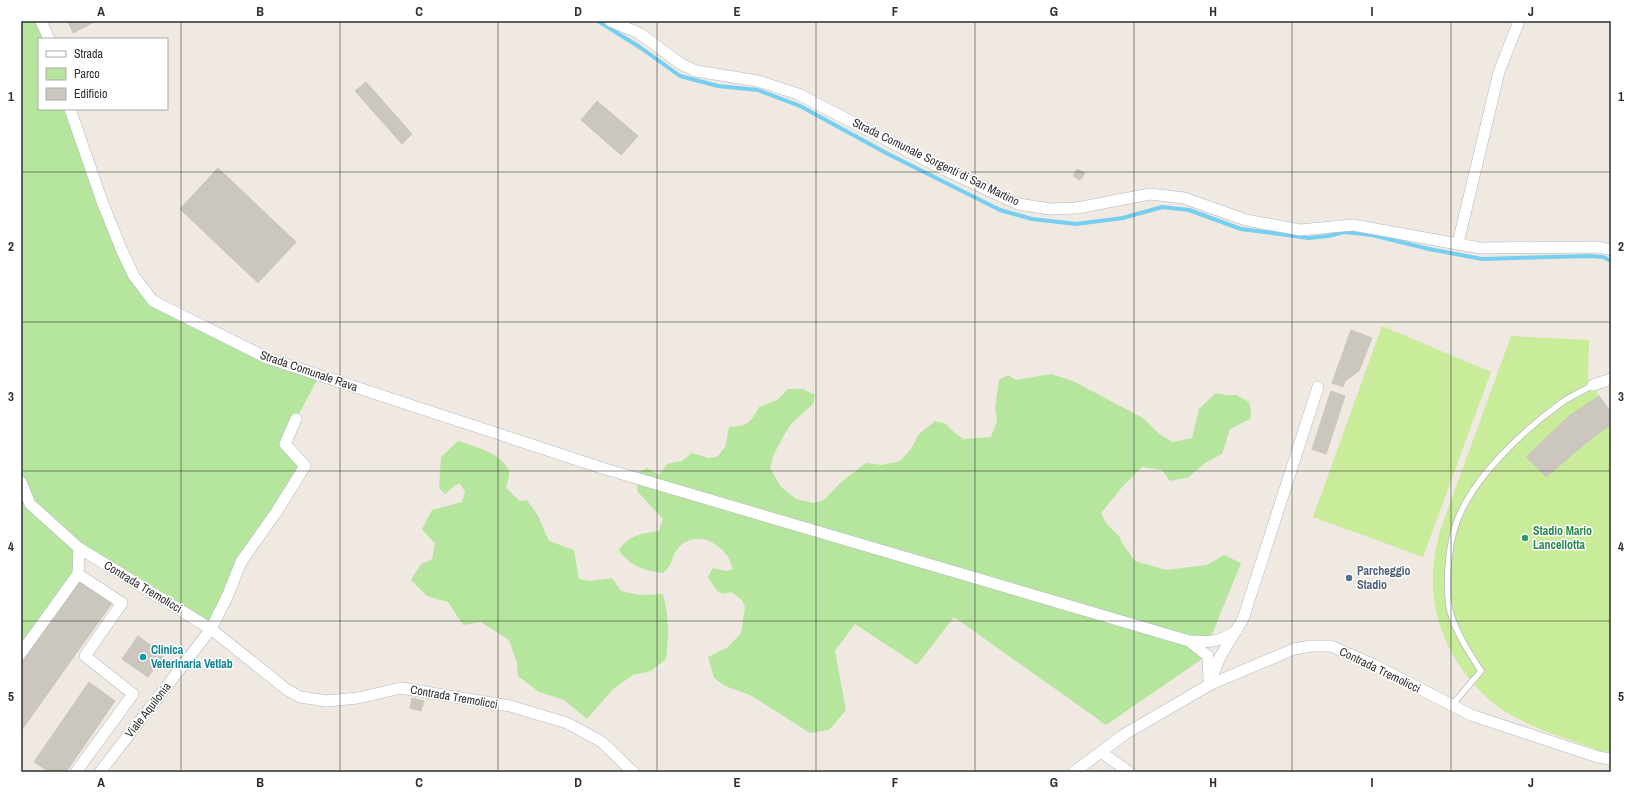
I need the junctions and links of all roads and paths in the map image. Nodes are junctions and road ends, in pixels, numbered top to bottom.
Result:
1 (41, 21) edge
2 (610, 21) edge
3 (1519, 21) edge
4 (49, 38) edge
5 (70, 110) edge
6 (1458, 243) junction
7 (1611, 250) edge
8 (1611, 379) edge
9 (1592, 385) joint
10 (1318, 387) dead end
11 (296, 419) dead end
12 (21, 482) edge
13 (79, 548) junction
14 (78, 574) junction
15 (211, 630) junction
16 (1237, 630) junction
17 (1189, 641) junction
18 (1212, 642) junction
19 (21, 653) edge
20 (1222, 655) junction
21 (1208, 656) junction
22 (1209, 685) junction
23 (1452, 705) junction
24 (1101, 752) junction
25 (1611, 759) edge
26 (76, 772) edge
27 (100, 772) edge
28 (633, 772) edge
29 (1074, 772) edge
30 (1129, 772) edge

1 - 4 street
2 - 6 street, Strada Comunale Sorgenti di San Martino
3 - 6 street
5 - 17 street, Strada Comunale Rava
6 - 7 street, Strada Comunale Sorgenti di San Martino
8 - 9 street
9 - 23 lane
10 - 16 street
11 - 15 street, Viale Aquilonia
12 - 13 street, Contrada Tremolicci
13 - 14 street
13 - 15 street, Contrada Tremolicci
14 - 19 street
14 - 26 street
15 - 27 street, Viale Aquilonia
15 - 28 street, Contrada Tremolicci
16 - 18 street
16 - 20 street
17 - 18 street
17 - 21 street
18 - 20 street
20 - 21 street
20 - 22 street
21 - 22 street
22 - 23 street, Contrada Tremolicci
22 - 24 street, Contrada Tremolicci
23 - 25 street, Contrada Tremolicci
24 - 29 street, Contrada Tremolicci
24 - 30 street

